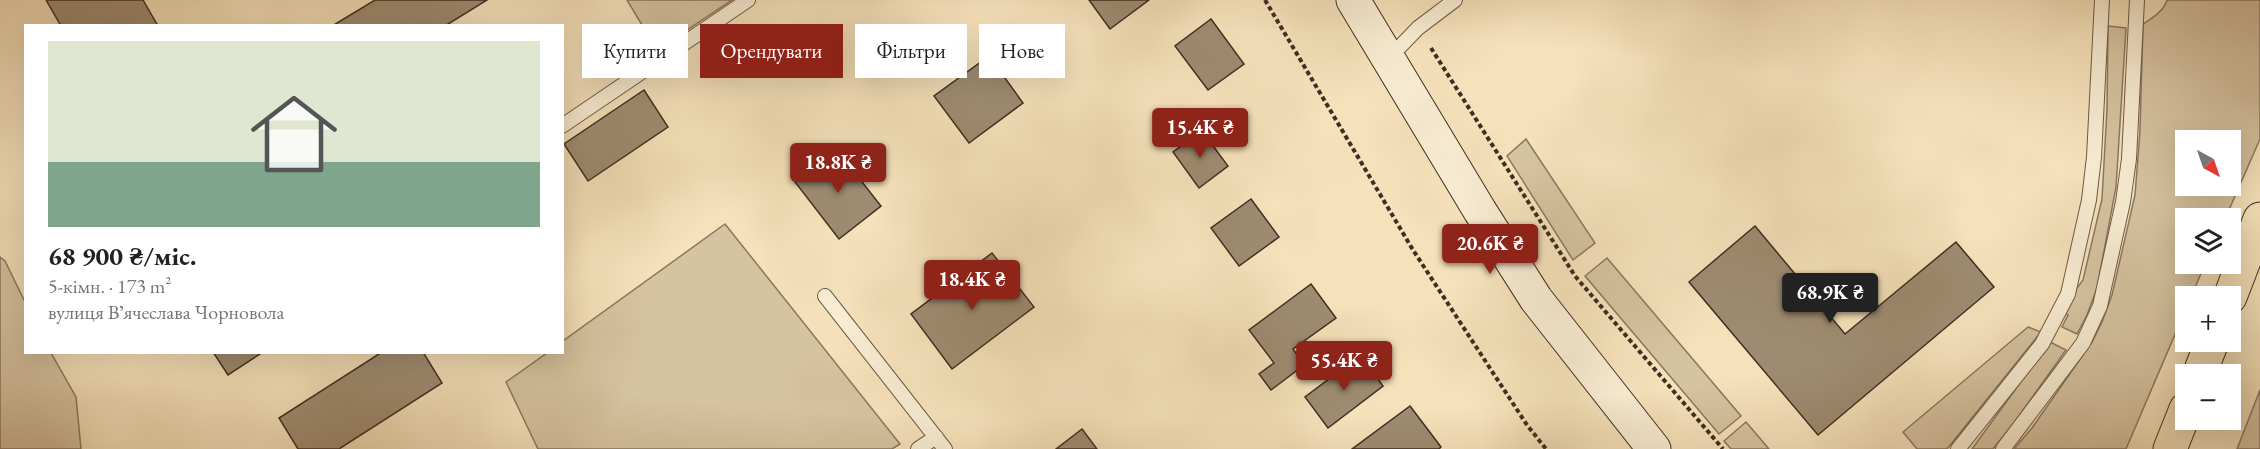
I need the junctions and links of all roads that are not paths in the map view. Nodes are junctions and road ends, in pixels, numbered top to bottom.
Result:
1 (748, 0) edge
2 (1353, 0) edge
3 (1455, 0) edge
4 (2102, 0) edge
5 (2138, 0) edge
6 (1389, 58) junction
7 (564, 125) edge
8 (2260, 219) edge
9 (2234, 286) edge
10 (825, 296) dead end
11 (2178, 430) edge
12 (936, 438) junction
13 (918, 449) edge
14 (945, 449) edge
15 (1654, 449) edge
16 (1958, 449) edge
17 (2003, 449) edge
18 (2170, 449) edge

1 - 7 lane
2 - 6 main road
3 - 6 lane
4 - 16 lane
5 - 17 lane
6 - 15 main road
8 - 9 main road
10 - 12 lane
11 - 18 main road
12 - 13 lane
12 - 14 lane

